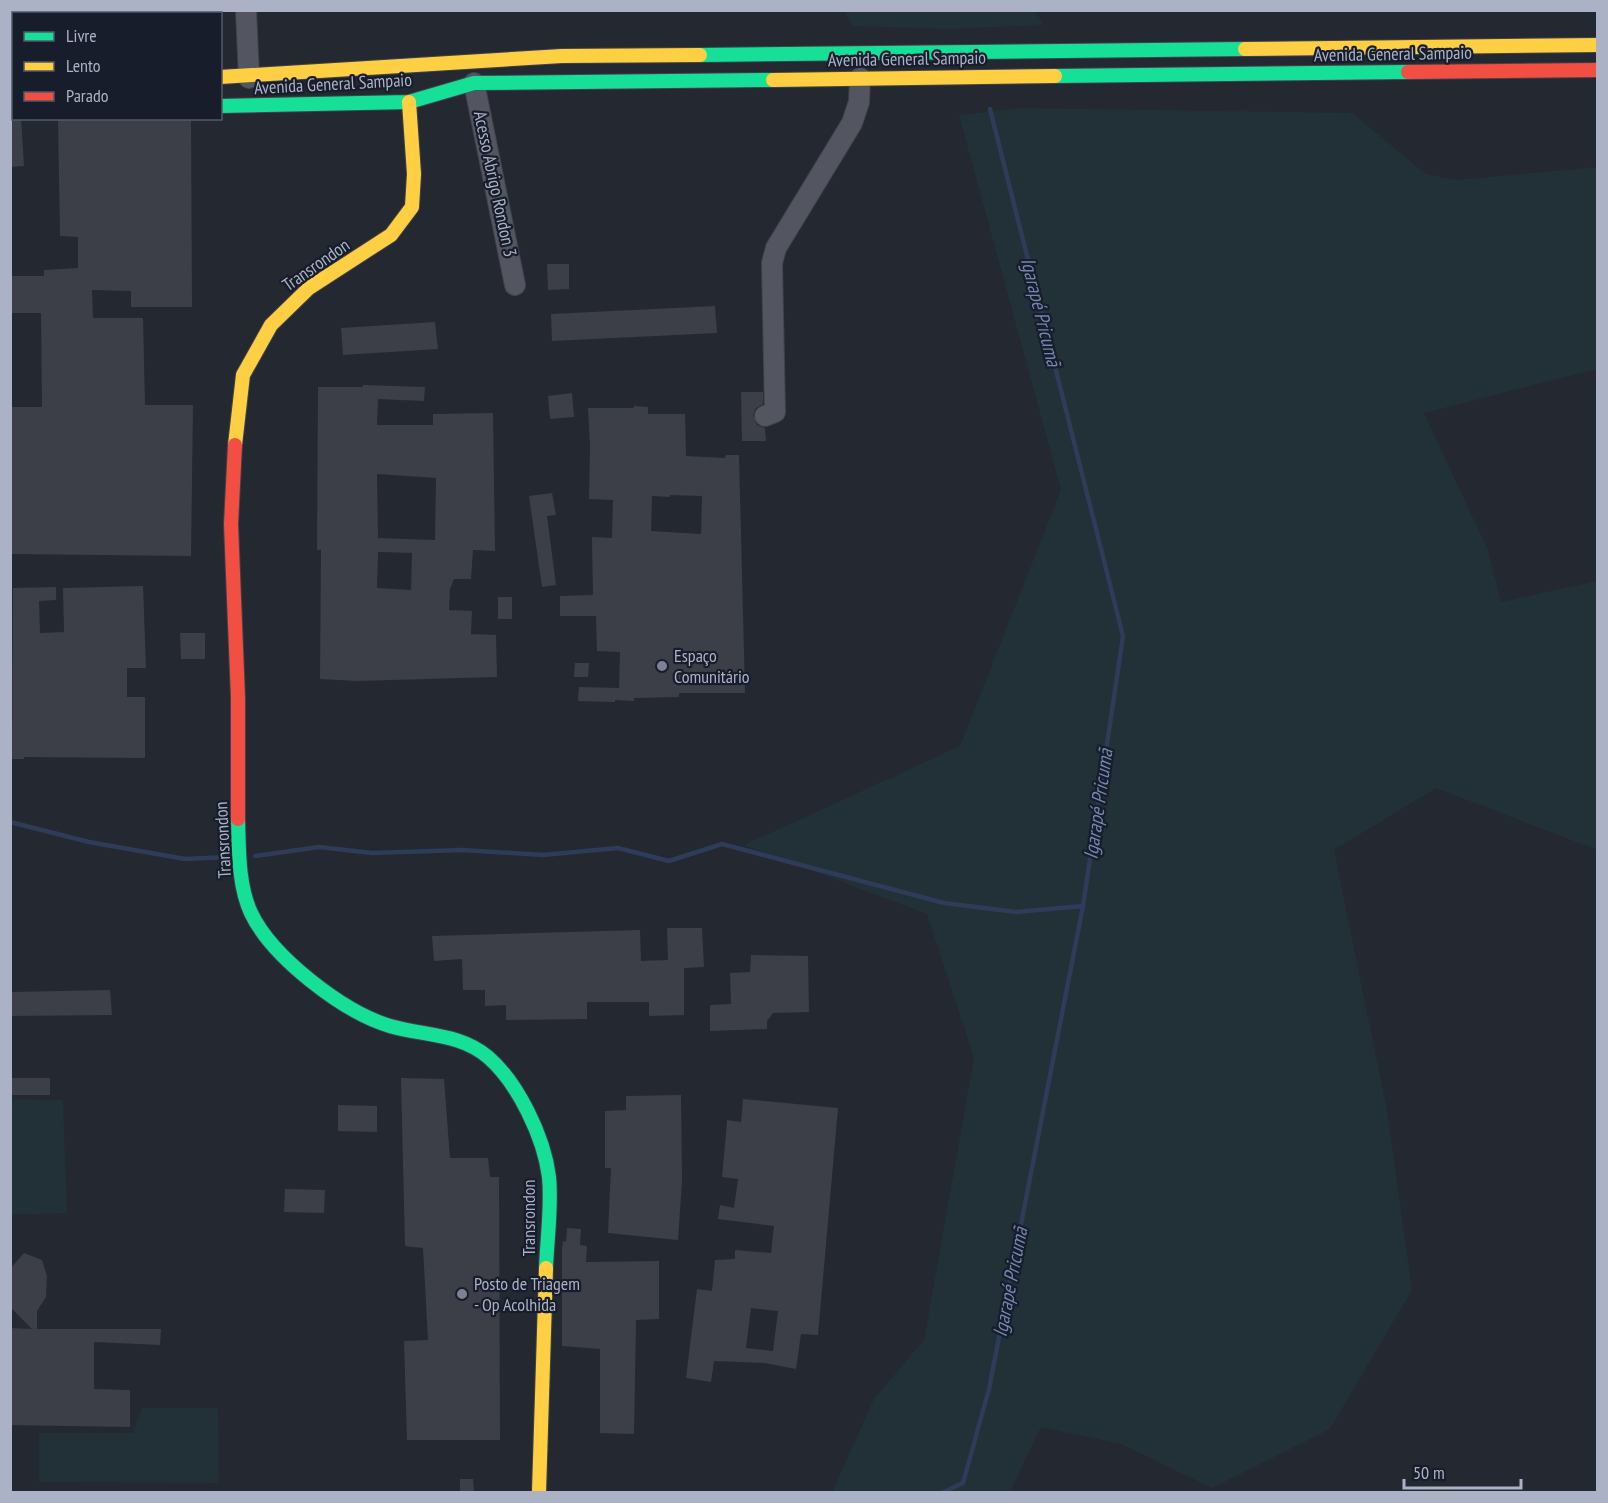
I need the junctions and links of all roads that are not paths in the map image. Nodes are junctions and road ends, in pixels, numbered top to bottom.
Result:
1 (246, 10) edge
2 (1598, 45) edge
3 (1473, 46) junction
4 (1294, 48) junction
5 (1265, 49) junction
6 (932, 53) junction
7 (562, 56) junction
8 (1598, 70) edge
9 (1473, 71) junction
10 (1266, 73) junction
11 (1295, 73) junction
12 (933, 77) junction
13 (222, 78) edge
14 (249, 78) junction
15 (860, 78) junction
16 (562, 81) junction
17 (474, 82) junction
18 (410, 102) junction
19 (222, 106) edge
20 (515, 285) dead end
21 (765, 416) dead end
22 (539, 1492) edge

1 - 14 street
2 - 3 street, Avenida General Sampaio
3 - 4 street, Avenida General Sampaio
3 - 9 street
4 - 5 street, Avenida General Sampaio
4 - 11 street
5 - 6 street, Avenida General Sampaio
5 - 10 street
6 - 7 street, Avenida General Sampaio
6 - 12 street
7 - 14 street, Avenida General Sampaio
7 - 16 street
8 - 9 street, Avenida General Sampaio
9 - 11 street, Avenida General Sampaio
10 - 11 street, Avenida General Sampaio
10 - 12 street, Avenida General Sampaio
12 - 15 street, Avenida General Sampaio
13 - 14 street, Avenida General Sampaio
15 - 16 street, Avenida General Sampaio
15 - 21 street
16 - 17 street, Avenida General Sampaio
17 - 18 street, Avenida General Sampaio
17 - 20 street, Acesso Abrigo Rondon 3
18 - 19 street, Avenida General Sampaio
18 - 22 street, Transrondon

